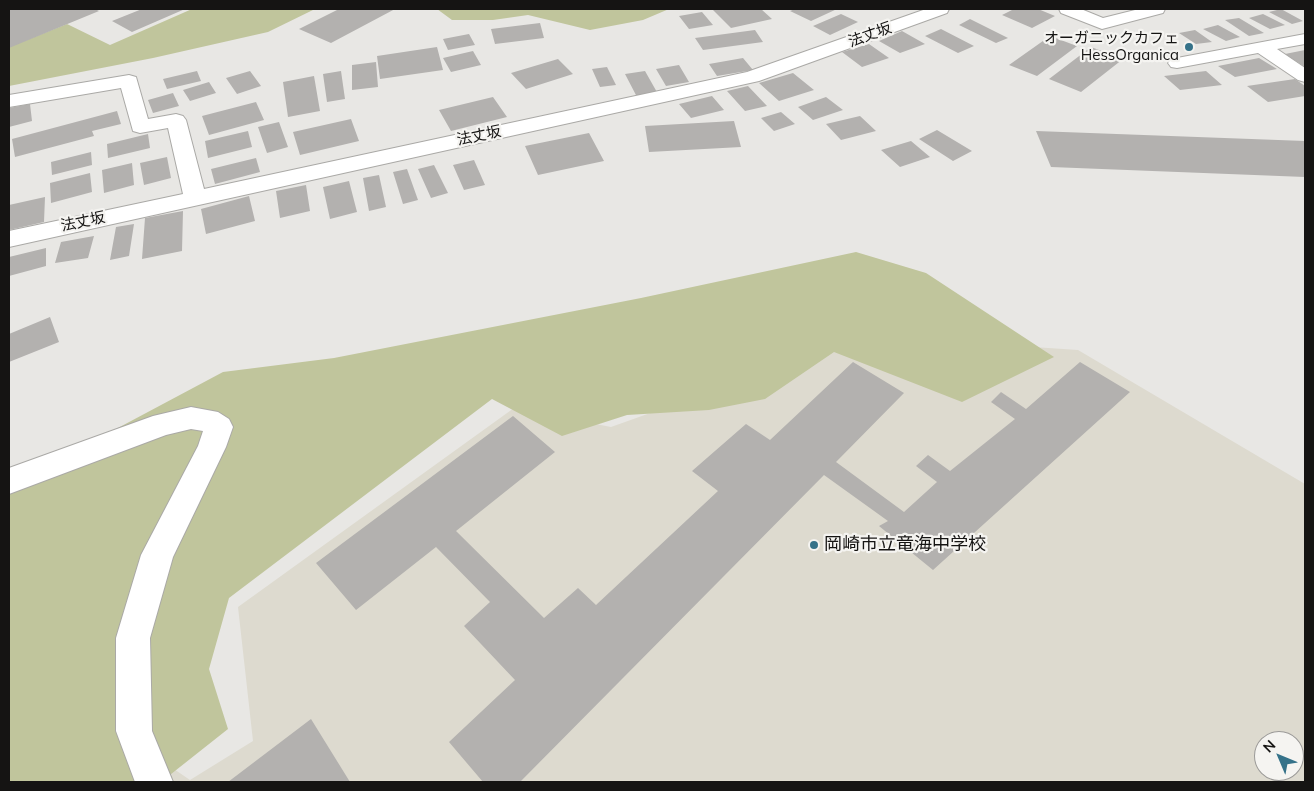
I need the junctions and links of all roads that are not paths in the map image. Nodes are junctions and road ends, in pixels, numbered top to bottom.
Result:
1 (941, 9) edge
2 (1067, 9) edge
3 (1157, 9) edge
4 (1305, 39) edge
5 (1261, 47) junction
6 (1177, 63) dead end
7 (1305, 76) edge
8 (9, 101) edge
9 (195, 198) junction
10 (9, 239) edge
11 (9, 481) edge
12 (154, 782) edge

1 - 9 street, 法丈坂
2 - 3 street
4 - 5 street
5 - 6 street
5 - 7 street
8 - 9 street
9 - 10 street, 法丈坂
11 - 12 street

